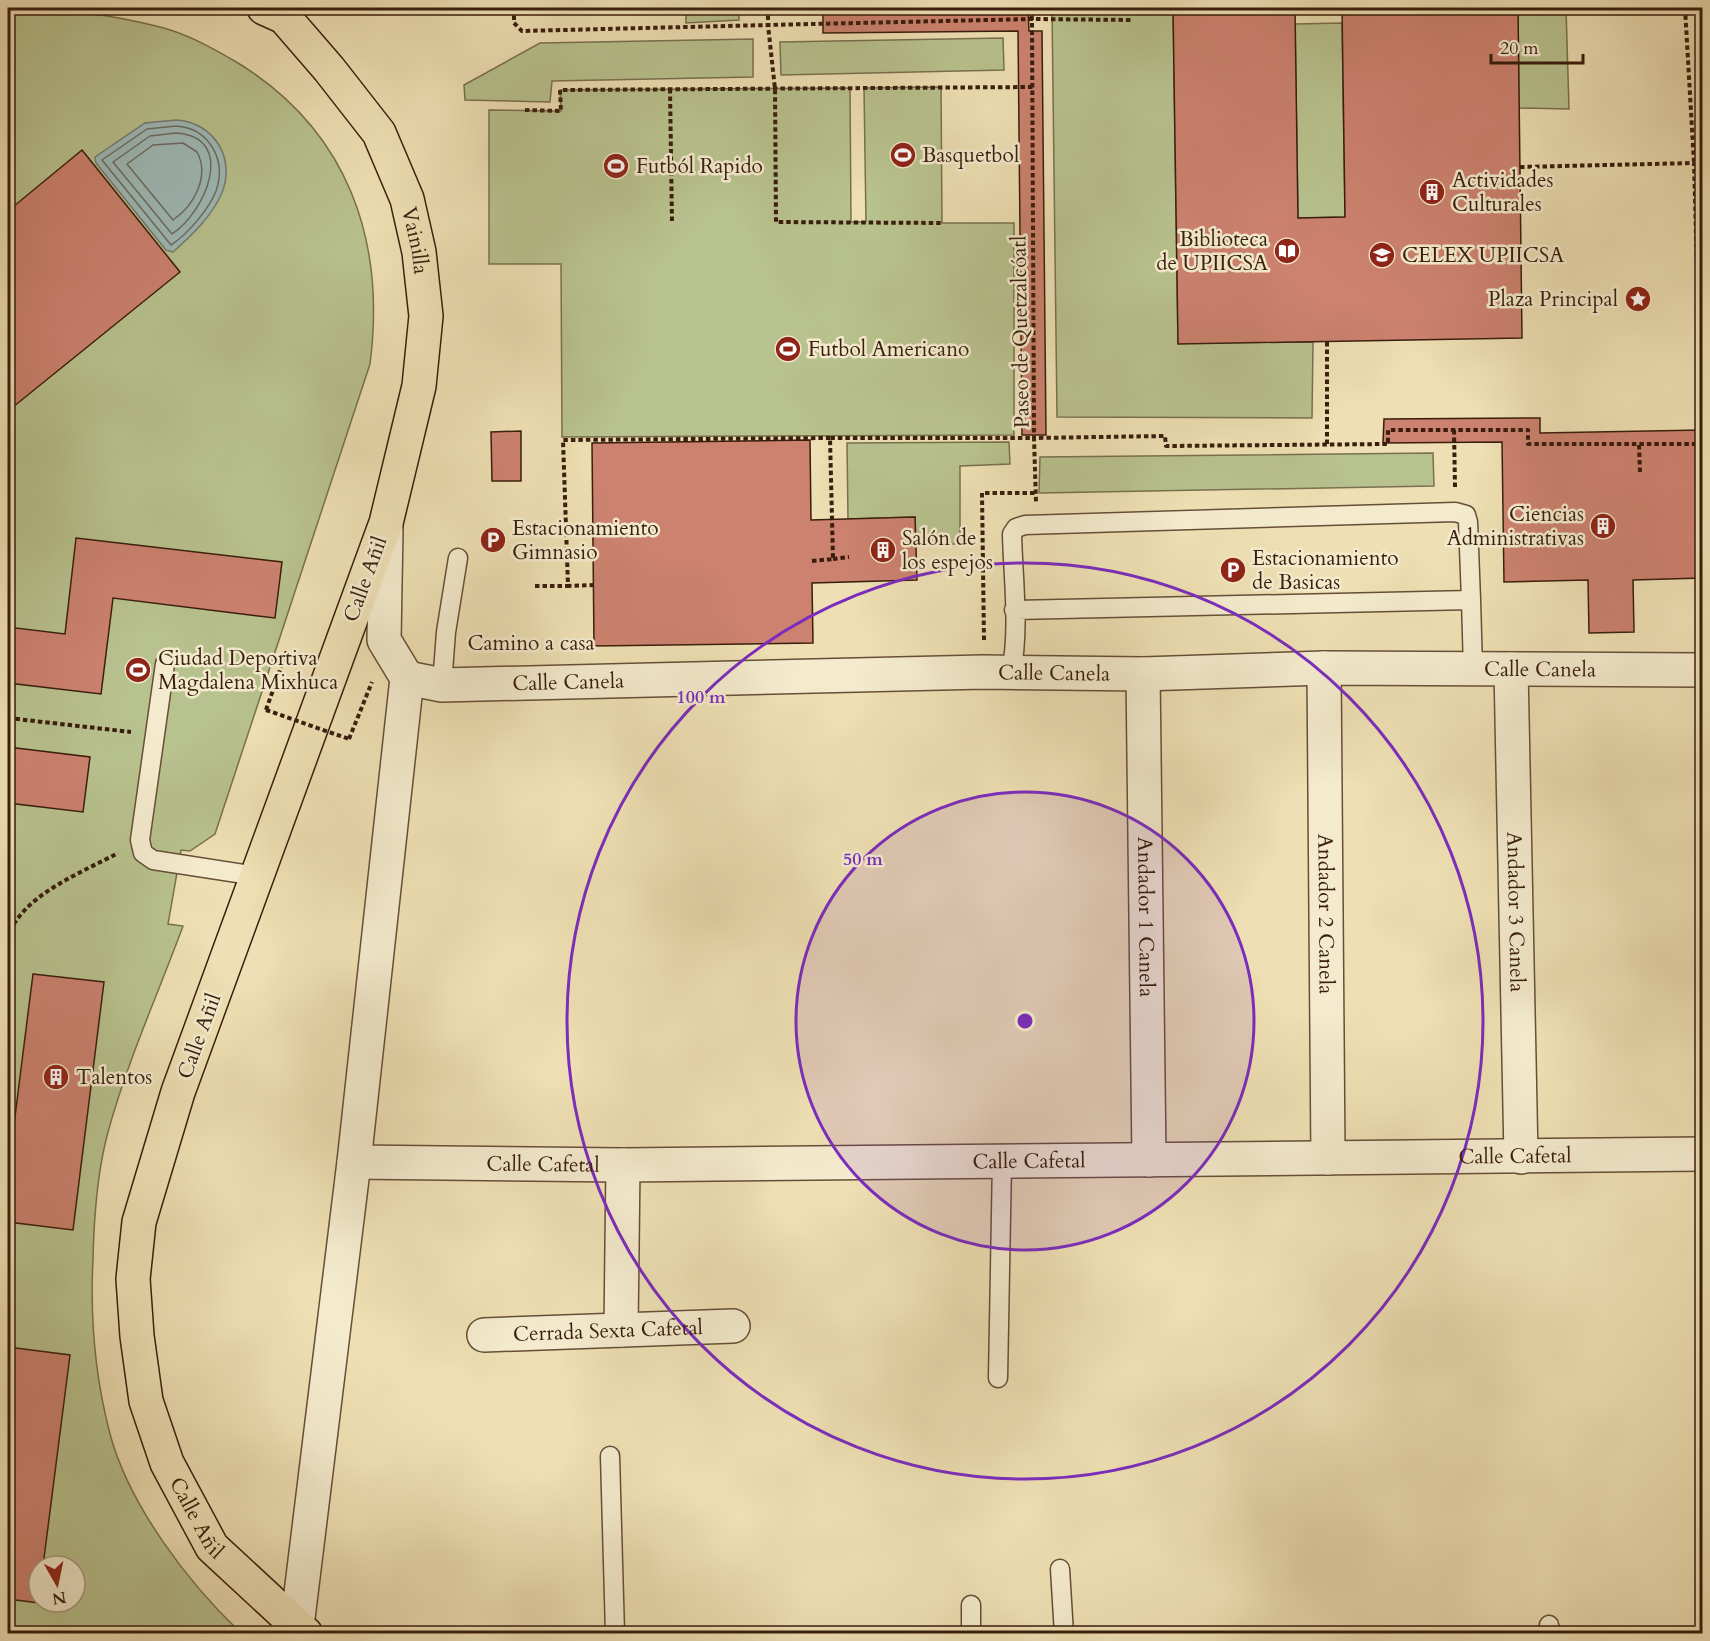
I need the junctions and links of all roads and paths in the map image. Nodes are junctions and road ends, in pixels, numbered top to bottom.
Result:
1 (514, 8) edge
2 (768, 8) edge
3 (1031, 8) edge
4 (1685, 8) edge
5 (278, 11) edge
6 (1032, 19) junction
7 (1132, 20) dead end
8 (768, 26) junction
9 (1034, 87) junction
10 (775, 88) junction
11 (670, 89) junction
12 (525, 110) dead end
13 (1694, 163) junction
14 (1702, 163) edge
15 (1520, 167) dead end
16 (672, 222) dead end
17 (942, 223) dead end
18 (1327, 342) dead end
19 (1454, 430) junction
20 (830, 438) junction
21 (1034, 438) junction
22 (1702, 444) edge
23 (1327, 445) junction
24 (1639, 445) junction
25 (1640, 472) dead end
26 (1036, 493) dead end
27 (1455, 512) junction
28 (386, 524) junction
29 (849, 557) dead end
30 (458, 558) dead end
31 (832, 558) junction
32 (812, 561) dead end
33 (594, 585) dead end
34 (535, 586) dead end
35 (568, 586) junction
36 (1471, 600) junction
37 (1014, 610) junction
38 (286, 653) dead end
39 (165, 664) dead end
40 (1324, 668) junction
41 (1473, 669) junction
42 (1511, 669) junction
43 (1702, 670) edge
44 (1011, 672) junction
45 (1143, 674) junction
46 (407, 678) junction
47 (370, 684) dead end
48 (442, 685) junction
49 (8, 718) edge
50 (155, 735) junction
51 (140, 840) junction
52 (257, 876) junction
53 (8, 938) edge
54 (1702, 1154) edge
55 (1521, 1156) junction
56 (1328, 1158) junction
57 (1149, 1160) junction
58 (1002, 1161) junction
59 (354, 1162) junction
60 (623, 1165) junction
61 (733, 1326) dead end
62 (621, 1330) junction
63 (484, 1335) dead end
64 (998, 1378) dead end
65 (610, 1456) dead end
66 (1060, 1569) dead end
67 (971, 1605) dead end
68 (302, 1630) edge
69 (615, 1634) edge
70 (971, 1634) edge
71 (1064, 1634) edge

1 - 8 path
2 - 8 path
3 - 6 path, Paseo de Quetzalcóatl
4 - 13 path
5 - 28 main road, Vainilla
6 - 7 path
6 - 8 path
6 - 9 path, Paseo de Quetzalcóatl
8 - 10 path
9 - 10 path
9 - 21 path, Paseo de Quetzalcóatl
10 - 11 path
10 - 17 path
11 - 12 path
11 - 16 path
13 - 14 path
13 - 15 path
13 - 22 path
18 - 23 path
19 - 23 path, Paseo de Quetzalcóatl
19 - 24 path, Paseo de Quetzalcóatl
19 - 27 path
20 - 21 path
20 - 31 path
20 - 35 path
21 - 23 path, Paseo de Quetzalcóatl
21 - 26 path
22 - 24 path, Paseo de Quetzalcóatl
24 - 25 path
27 - 36 lane
27 - 37 lane
28 - 46 street, Calle Añil
28 - 52 main road, Calle Añil
29 - 31 path
30 - 48 lane
31 - 32 path
33 - 35 path
34 - 35 path
36 - 37 lane
36 - 41 lane
37 - 44 lane
38 - 47 path, bridge
39 - 50 lane
40 - 41 street, Calle Canela
40 - 45 street, Calle Canela
40 - 56 street, Andador 2 Canela
41 - 42 street, Calle Canela
42 - 43 street, Calle Canela
42 - 55 street, Andador 3 Canela
44 - 45 street, Calle Canela
44 - 48 street, Calle Canela
45 - 57 street, Andador 1 Canela
46 - 48 street, Calle Canela
46 - 59 street, Calle Añil
49 - 50 path
50 - 51 lane
51 - 52 lane
51 - 53 path
52 - 68 main road, Calle Añil
54 - 55 street, Calle Cafetal
55 - 56 street, Calle Cafetal
56 - 57 street, Calle Cafetal
57 - 58 street, Calle Cafetal
58 - 60 street, Calle Cafetal
58 - 64 lane
59 - 60 street, Calle Cafetal
59 - 68 street, Calle Añil
60 - 62 street
61 - 62 street, Cerrada Sexta Cafetal
62 - 63 street, Cerrada Sexta Cafetal
65 - 69 lane
66 - 71 lane
67 - 70 lane

